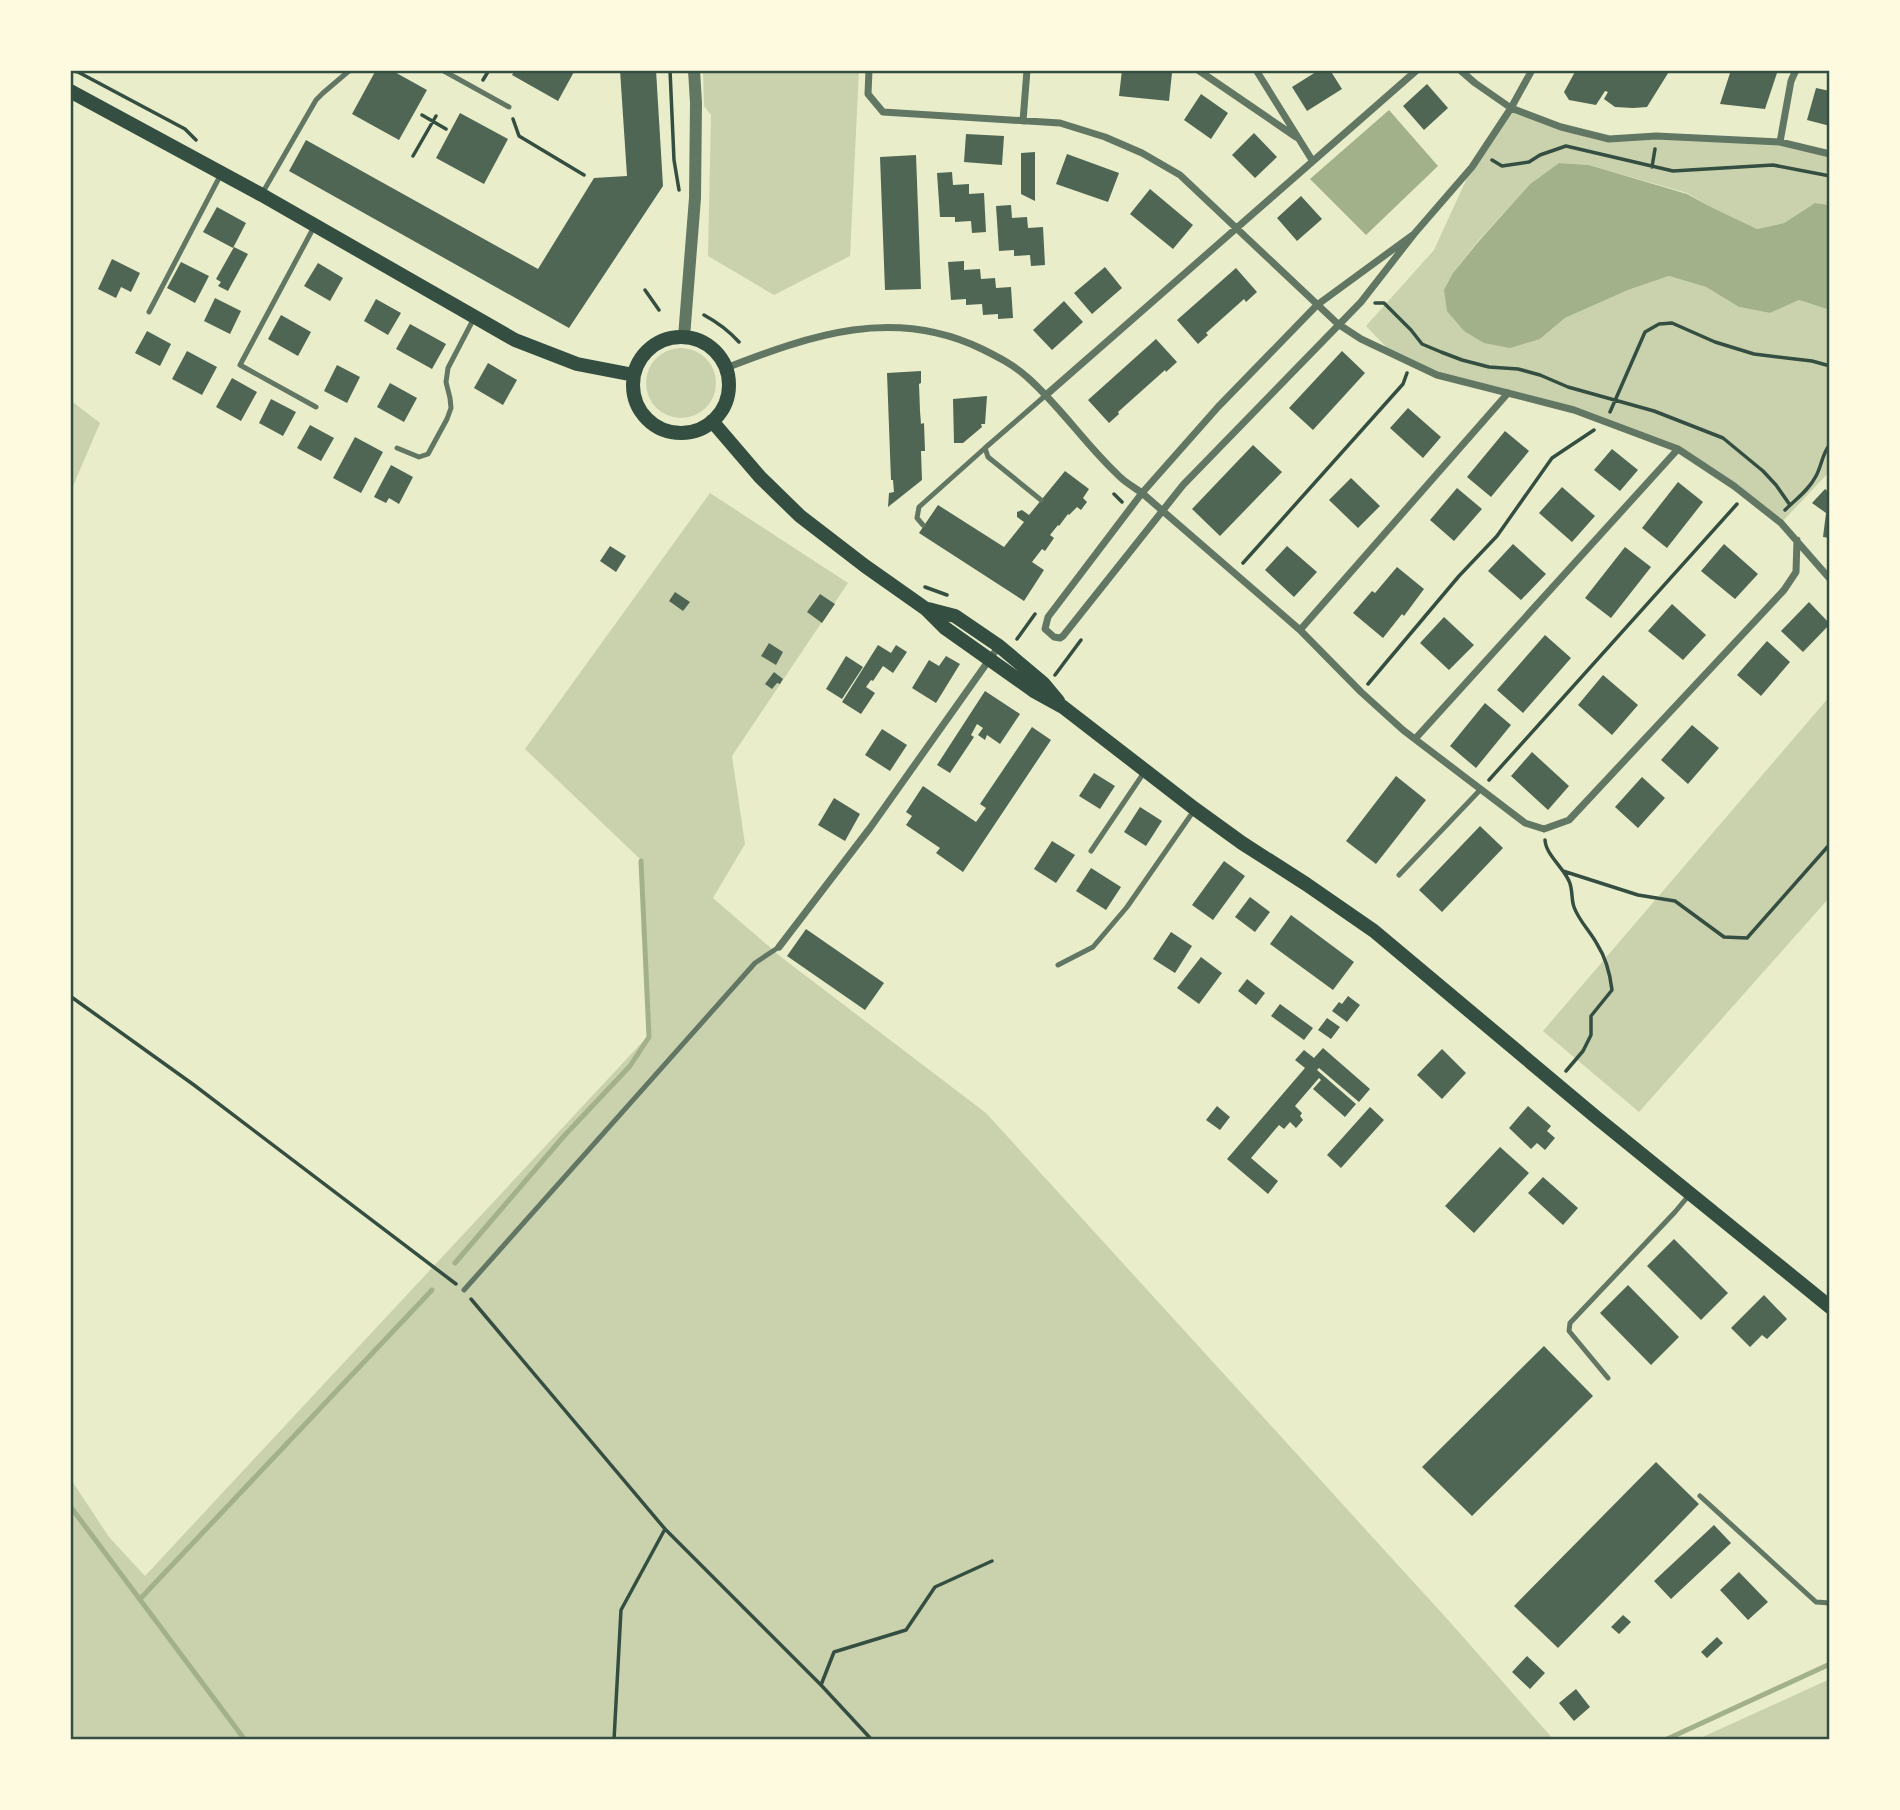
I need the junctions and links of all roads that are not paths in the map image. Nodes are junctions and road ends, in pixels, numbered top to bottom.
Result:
1 (350, 70) edge
2 (442, 70) edge
3 (694, 70) edge
4 (869, 70) edge
5 (1027, 70) edge
6 (1198, 70) edge
7 (1256, 70) edge
8 (1417, 70) edge
9 (1460, 70) edge
10 (1532, 70) edge
11 (1796, 70) edge
12 (71, 94) edge
13 (509, 107) road end
14 (1511, 108) junction
15 (1023, 121) junction
16 (1296, 137) junction
17 (1780, 142) junction
18 (1830, 154) edge
19 (1312, 160) junction
20 (222, 173) junction
21 (262, 195) junction
22 (315, 225) junction
23 (1237, 228) junction
24 (1414, 234) junction
25 (1317, 306) junction
26 (149, 312) dead end
27 (475, 317) junction
28 (1338, 324) junction
29 (684, 337) junction
30 (726, 368) junction
31 (634, 375) junction
32 (1508, 393) junction
33 (1046, 395) junction
34 (316, 407) dead end
35 (712, 421) junction
36 (985, 447) junction
37 (397, 448) dead end
38 (1678, 449) junction
39 (1142, 493) junction
40 (1041, 500) dead end
41 (1161, 510) junction
42 (923, 525) dead end
43 (1797, 540) junction
44 (1830, 579) edge
45 (926, 609) junction
46 (1300, 630) junction
47 (999, 646) junction
48 (989, 659) junction
49 (1063, 707) junction
50 (1415, 739) junction
51 (1144, 771) junction
52 (1481, 789) junction
53 (1195, 809) junction
54 (1091, 851) dead end
55 (1399, 875) dead end
56 (779, 947) joint
57 (1058, 965) dead end
58 (1690, 1194) junction
59 (464, 1290) road end
60 (1830, 1307) edge
61 (1608, 1378) dead end
62 (1700, 1496) dead end
63 (1830, 1603) edge

1 - 21 lane
2 - 13 lane
3 - 29 street
4 - 15 street
5 - 15 street
6 - 16 street
7 - 16 street
8 - 19 street
9 - 14 street
10 - 14 street
11 - 17 street
12 - 20 main road
14 - 17 street
14 - 24 street
15 - 23 street
16 - 19 street
17 - 18 street
19 - 23 street
20 - 21 main road
20 - 26 lane
21 - 22 main road
22 - 27 main road
22 - 34 lane
23 - 25 street
23 - 33 street
24 - 25 street
24 - 28 street
25 - 28 street
25 - 39 street
27 - 31 main road
27 - 37 lane
28 - 32 street
28 - 41 street
29 - 30 main road
29 - 31 main road
30 - 33 street
30 - 35 main road
31 - 35 main road
32 - 38 street
32 - 46 street
33 - 36 lane
33 - 39 street
35 - 45 main road
36 - 40 lane
36 - 42 lane
38 - 43 street
38 - 50 street
39 - 41 street
39 - 41 street
41 - 46 street
43 - 44 street
43 - 52 street
45 - 47 main road
45 - 48 main road
46 - 50 street
47 - 48 street
47 - 49 main road
48 - 49 main road
48 - 56 street
49 - 51 main road
50 - 52 street
51 - 53 main road
51 - 54 lane
52 - 55 lane
53 - 57 lane
53 - 58 main road
56 - 59 lane
58 - 60 main road
58 - 61 lane
62 - 63 lane

